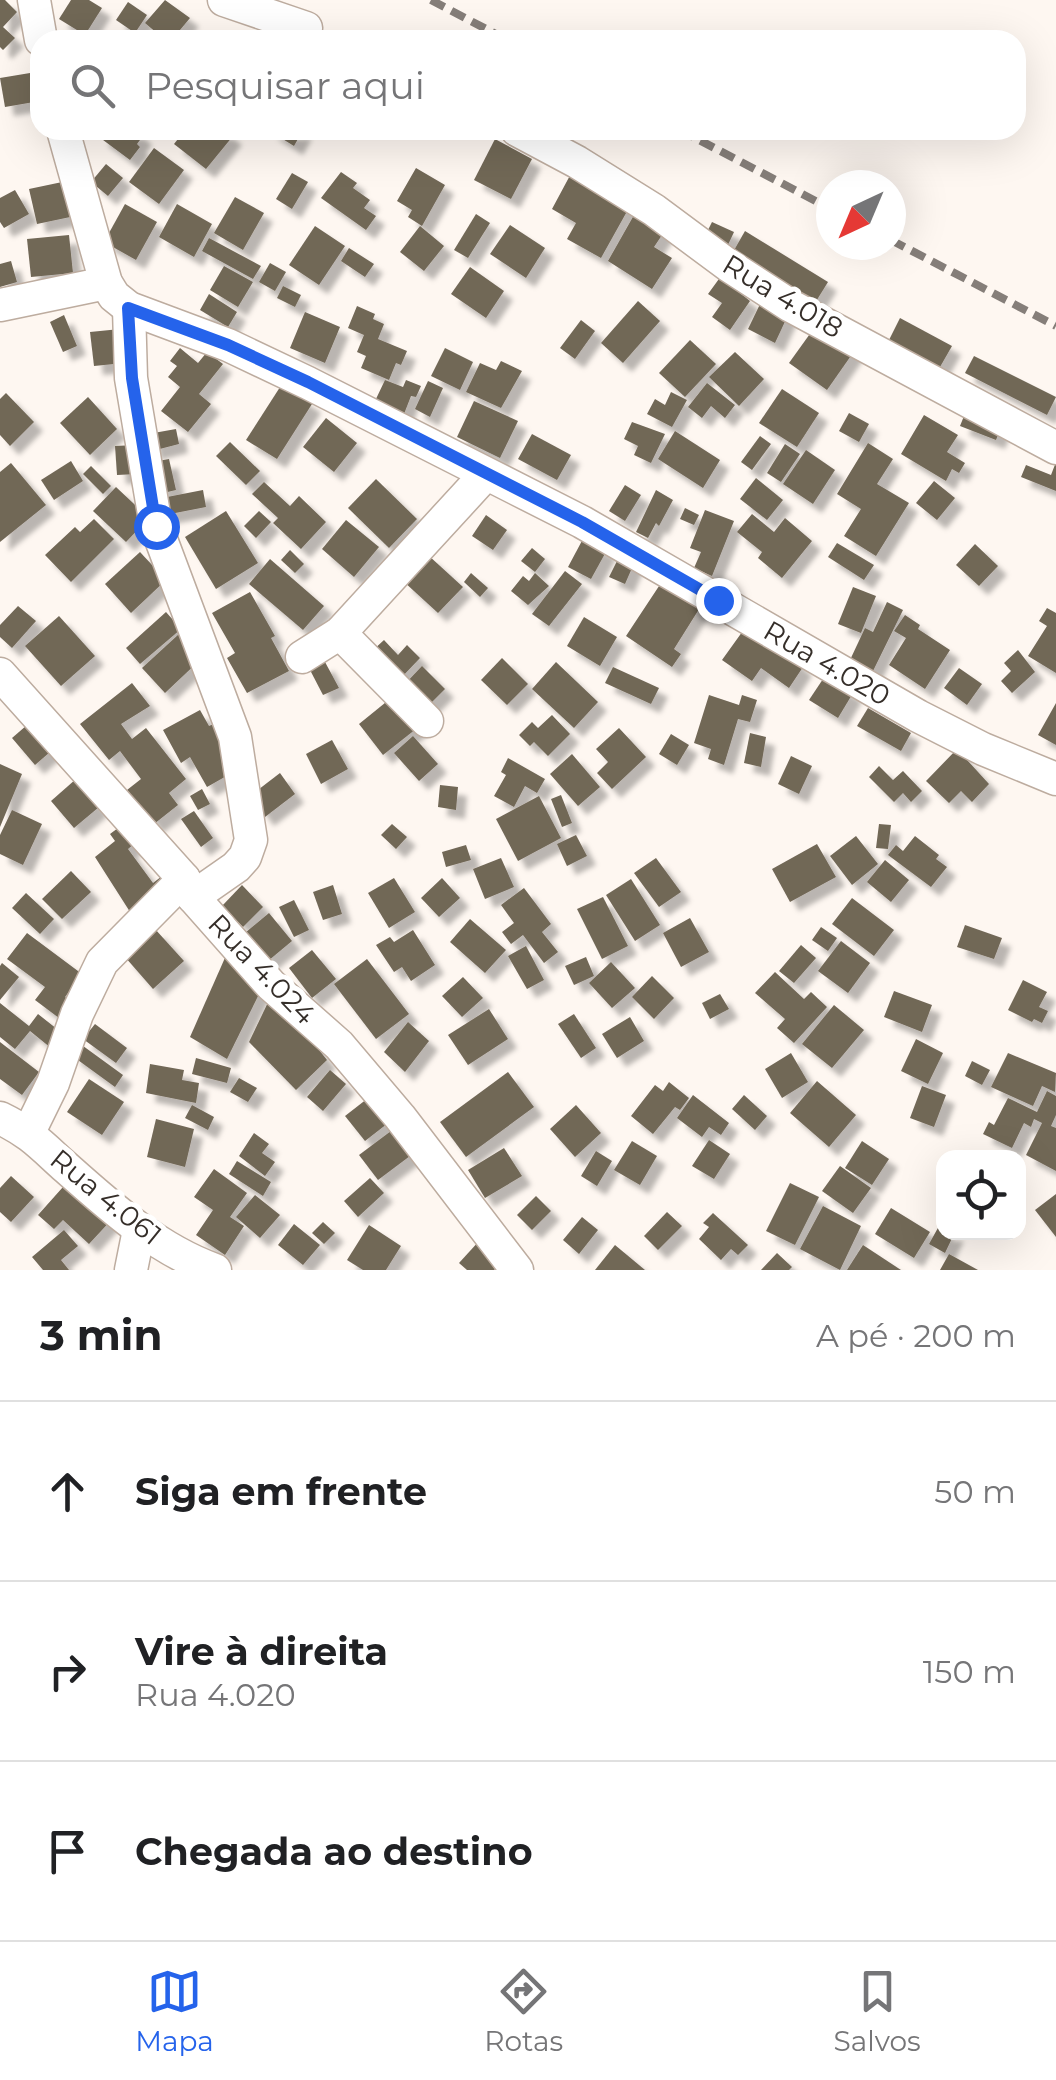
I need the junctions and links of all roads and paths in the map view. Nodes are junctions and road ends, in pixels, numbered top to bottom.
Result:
1 (34, 0) edge
2 (224, 0) edge
3 (254, 0) edge
4 (39, 30) edge
5 (308, 30) edge
6 (311, 30) edge
7 (67, 140) edge
8 (536, 140) edge
9 (106, 282) junction
10 (0, 305) edge
11 (128, 308) junction
12 (1056, 448) edge
13 (485, 475) junction
14 (340, 633) junction
15 (302, 657) dead end
16 (0, 674) edge
17 (428, 721) dead end
18 (1056, 779) edge
19 (188, 888) junction
20 (15, 1125) edge
21 (139, 1230) junction
22 (131, 1270) edge
23 (215, 1270) edge
24 (517, 1270) edge

1 - 4 street
2 - 5 street
3 - 6 street
7 - 9 street, Rua 4.020
8 - 12 street, Rua 4.018
9 - 10 street
9 - 11 street, Rua 4.020
11 - 13 street, Rua 4.020
11 - 19 street
13 - 14 street
13 - 18 street, Rua 4.020
14 - 15 street
14 - 17 street
16 - 19 street, Rua 4.024
19 - 20 street
19 - 24 street, Rua 4.024
20 - 21 street, Rua 4.061
21 - 22 street
21 - 23 street, Rua 4.061

